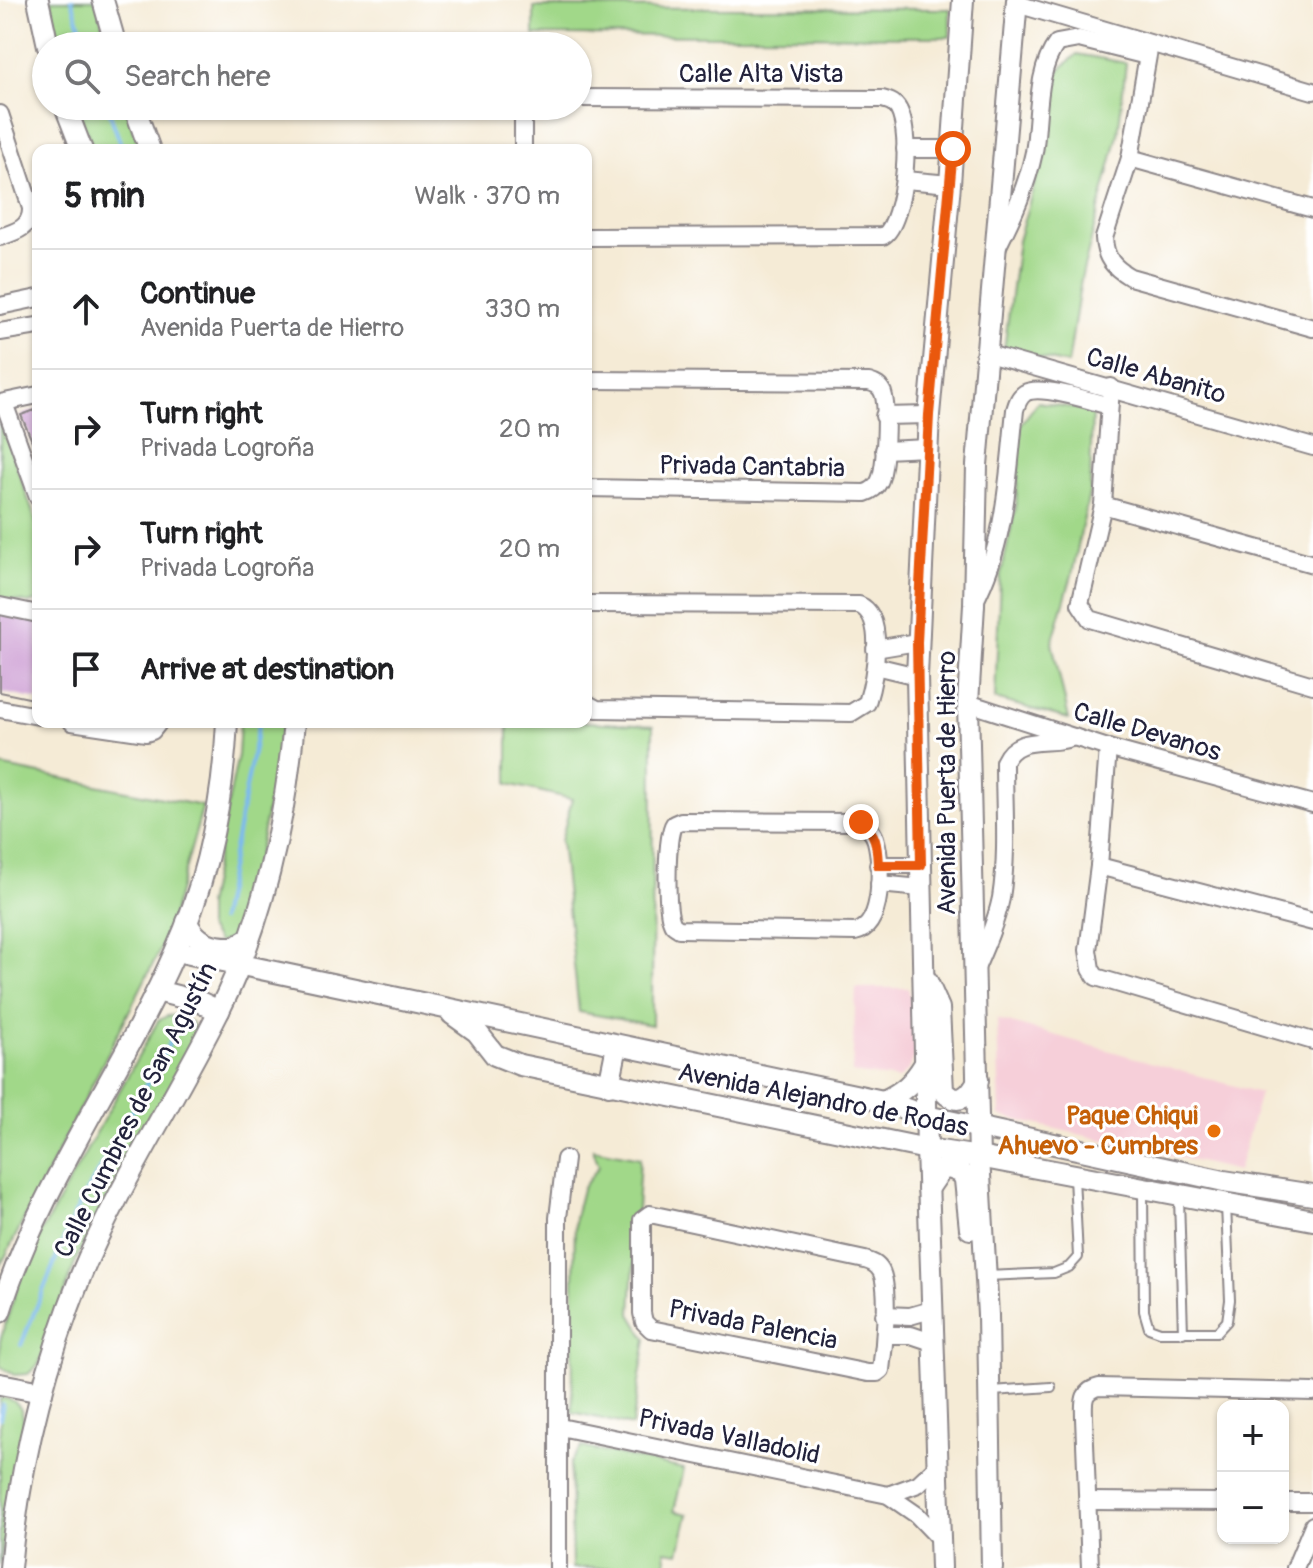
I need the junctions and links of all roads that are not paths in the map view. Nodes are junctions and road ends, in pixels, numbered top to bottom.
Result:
1 (38, 0) edge
2 (103, 0) edge
3 (963, 0) edge
4 (1017, 2) edge
5 (45, 32) edge
6 (112, 32) edge
7 (1148, 50) junction
8 (1313, 91) edge
9 (592, 98) edge
10 (0, 114) edge
11 (70, 120) edge
12 (139, 120) edge
13 (523, 120) edge
14 (80, 144) edge
15 (148, 144) edge
16 (523, 144) edge
17 (905, 149) junction
18 (953, 149) junction
19 (1130, 158) junction
20 (905, 180) junction
21 (950, 184) junction
22 (1313, 209) edge
23 (0, 237) edge
24 (592, 237) edge
25 (995, 251) junction
26 (32, 299) edge
27 (0, 306) edge
28 (32, 327) edge
29 (1313, 328) edge
30 (0, 332) edge
31 (985, 353) junction
32 (592, 380) edge
33 (1111, 387) junction
34 (32, 396) edge
35 (2, 403) edge
36 (1109, 406) junction
37 (929, 415) junction
38 (884, 416) junction
39 (1313, 447) edge
40 (928, 448) junction
41 (884, 450) junction
42 (32, 481) edge
43 (592, 488) edge
44 (1103, 505) junction
45 (1313, 564) edge
46 (592, 604) edge
47 (974, 605) junction
48 (0, 606) edge
49 (32, 613) edge
50 (917, 642) junction
51 (875, 658) junction
52 (917, 676) junction
53 (1313, 685) edge
54 (968, 703) junction
55 (592, 706) edge
56 (0, 709) edge
57 (32, 715) edge
58 (112, 728) edge
59 (154, 728) edge
60 (226, 728) edge
61 (293, 728) edge
62 (1074, 737) junction
63 (1108, 748) junction
64 (1313, 804) edge
65 (878, 865) junction
66 (921, 865) junction
67 (1099, 866) junction
68 (879, 884) junction
69 (921, 888) junction
70 (187, 922) junction
71 (1313, 922) edge
72 (248, 939) junction
73 (176, 951) junction
74 (239, 966) junction
75 (974, 972) junction
76 (923, 974) junction
77 (157, 991) junction
78 (437, 1005) junction
79 (219, 1011) junction
80 (506, 1023) junction
81 (1313, 1041) edge
82 (617, 1046) junction
83 (488, 1047) junction
84 (924, 1065) junction
85 (978, 1080) junction
86 (609, 1085) junction
87 (883, 1101) junction
88 (926, 1116) junction
89 (980, 1128) junction
90 (927, 1149) junction
91 (979, 1157) junction
92 (565, 1159) dead end
93 (1074, 1176) junction
94 (928, 1189) junction
95 (1143, 1189) junction
96 (1313, 1195) edge
97 (1179, 1196) junction
98 (1226, 1205) junction
99 (1313, 1220) edge
100 (986, 1283) junction
101 (931, 1310) junction
102 (0, 1312) edge
103 (884, 1315) junction
104 (1183, 1333) junction
105 (886, 1335) junction
106 (932, 1342) junction
107 (0, 1384) edge
108 (1051, 1387) dead end
109 (989, 1391) junction
110 (42, 1392) junction
111 (1313, 1392) edge
112 (560, 1427) junction
113 (937, 1466) junction
114 (888, 1495) junction
115 (1088, 1501) junction
116 (1217, 1502) edge
117 (1289, 1502) edge
118 (1313, 1502) edge
119 (1313, 1525) edge
120 (940, 1539) junction
121 (10, 1568) edge
122 (558, 1568) edge
123 (941, 1568) edge
124 (992, 1568) edge
125 (1090, 1568) edge
126 (1295, 1568) edge

1 - 5 street
2 - 6 street
3 - 18 street, Avenida Puerta de Hierro
4 - 7 street
4 - 25 street, Avenida Puerta de Hierro
7 - 8 street
7 - 19 street
7 - 25 street
9 - 17 street, Calle Alta Vista
10 - 23 street
11 - 14 street
12 - 15 street
13 - 16 street
17 - 18 street
17 - 20 street, Calle Alta Vista
18 - 21 street, Avenida Puerta de Hierro
19 - 22 street
19 - 29 street
20 - 21 street
20 - 24 street, Calle Alta Vista
21 - 37 street, Avenida Puerta de Hierro
25 - 31 street, Avenida Puerta de Hierro
26 - 27 street
28 - 30 street
31 - 33 street, Calle Abanito
31 - 47 street, Avenida Puerta de Hierro
32 - 38 street, Privada Cantabria
33 - 36 street
33 - 39 street, Calle Abanito
34 - 35 street
35 - 42 street
36 - 44 street
36 - 47 street, Calle Abanito
37 - 38 street
37 - 40 street, Avenida Puerta de Hierro
38 - 41 street, Privada Cantabria
40 - 41 street, Privada Cantabria
40 - 50 street, Avenida Puerta de Hierro
41 - 43 street, Privada Cantabria
44 - 45 street
44 - 53 street
46 - 51 street
47 - 54 street, Avenida Puerta de Hierro
48 - 49 street
50 - 51 street
50 - 52 street, Avenida Puerta de Hierro
51 - 52 street
51 - 55 street
52 - 66 street, Avenida Puerta de Hierro
54 - 62 street, Calle Devanos
54 - 75 street, Avenida Puerta de Hierro
56 - 57 street
58 - 59 street
60 - 70 street, Calle Cumbres de San Agustín
61 - 72 street, Calle Cumbres de San Agustín
62 - 63 street, Calle Devanos
62 - 75 street
63 - 64 street, Calle Devanos
63 - 67 street
65 - 66 street
65 - 68 street
65 - 68 street
66 - 69 street, Avenida Puerta de Hierro
67 - 71 street
67 - 81 street
68 - 69 street
69 - 76 street, Avenida Puerta de Hierro
70 - 72 street
70 - 73 street, Calle Cumbres de San Agustín
72 - 74 street, Calle Cumbres de San Agustín
73 - 74 street, Avenida Alejandro de Rodas
73 - 77 street, Calle Cumbres de San Agustín
74 - 78 street, Avenida Alejandro de Rodas
74 - 79 street, Calle Cumbres de San Agustín
75 - 85 street, Avenida Puerta de Hierro
76 - 84 street, Avenida Puerta de Hierro
76 - 85 street
77 - 79 street
77 - 102 street, Calle Cumbres de San Agustín
78 - 80 street, Avenida Alejandro de Rodas
78 - 83 street, Avenida Alejandro de Rodas
79 - 110 street, Calle Cumbres de San Agustín
80 - 82 street, Avenida Alejandro de Rodas
80 - 83 street
82 - 86 street
82 - 87 street, Avenida Alejandro de Rodas
83 - 86 street, Avenida Alejandro de Rodas
84 - 87 street
84 - 88 street, Avenida Puerta de Hierro
85 - 89 street, Avenida Puerta de Hierro
86 - 90 street, Avenida Alejandro de Rodas
87 - 88 street, Avenida Alejandro de Rodas
88 - 89 street, Avenida Alejandro de Rodas
88 - 90 street, Avenida Puerta de Hierro
89 - 91 street, Avenida Puerta de Hierro
89 - 96 street, Avenida Alejandro de Rodas
90 - 91 street, Avenida Alejandro de Rodas
90 - 94 street, Avenida Puerta de Hierro
91 - 93 street, Avenida Alejandro de Rodas
91 - 100 street, Avenida Puerta de Hierro
92 - 112 street
93 - 95 street, Avenida Alejandro de Rodas
93 - 100 lane
94 - 100 street
94 - 101 street, Avenida Puerta de Hierro
95 - 97 street, Avenida Alejandro de Rodas
95 - 104 lane
97 - 98 street, Avenida Alejandro de Rodas
97 - 104 lane
98 - 99 street, Avenida Alejandro de Rodas
98 - 104 lane
100 - 109 street, Avenida Puerta de Hierro
101 - 103 street
101 - 106 street, Avenida Puerta de Hierro
103 - 105 street, Privada Palencia
103 - 105 street, Privada Palencia
105 - 106 street
106 - 113 street, Avenida Puerta de Hierro
107 - 110 street
108 - 109 lane
109 - 124 street, Avenida Puerta de Hierro
110 - 121 street, Calle Cumbres de San Agustín
111 - 115 street
112 - 114 street, Privada Valladolid
112 - 122 street
113 - 114 street
113 - 120 street, Avenida Puerta de Hierro
114 - 120 street, Privada Valladolid
115 - 116 street
115 - 125 street
117 - 118 street
119 - 126 street
120 - 123 street, Avenida Puerta de Hierro

